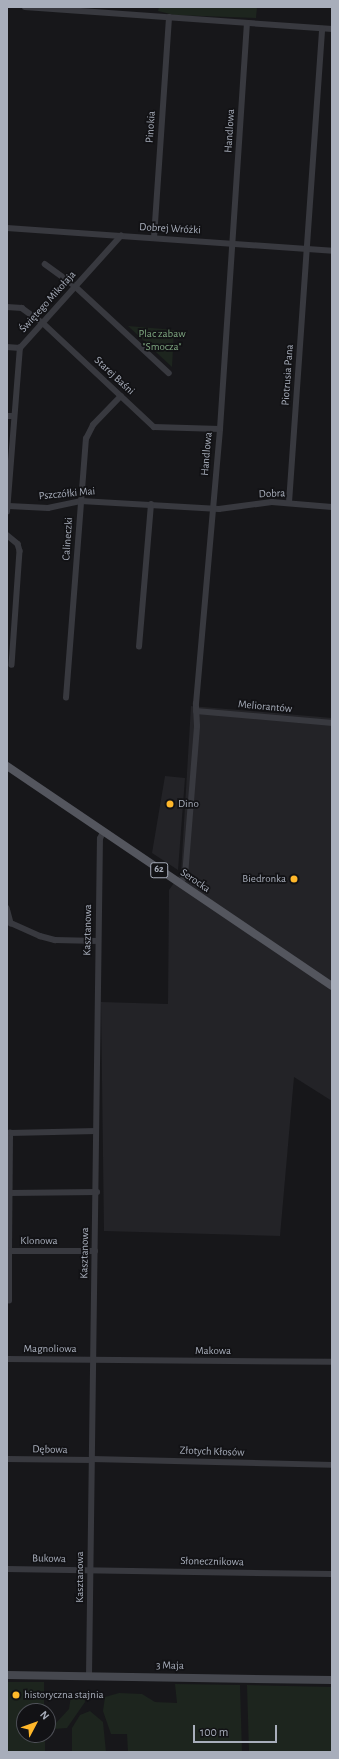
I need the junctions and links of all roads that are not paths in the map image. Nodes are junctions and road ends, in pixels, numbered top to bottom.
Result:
1 (25, 7) edge
2 (169, 18) junction
3 (247, 24) junction
4 (322, 29) junction
5 (332, 29) edge
6 (7, 228) edge
7 (121, 236) junction
8 (154, 238) junction
9 (233, 242) junction
10 (307, 248) junction
11 (332, 251) edge
12 (45, 264) dead end
13 (75, 286) junction
14 (7, 306) edge
15 (43, 323) junction
16 (7, 347) edge
17 (20, 348) junction
18 (170, 373) dead end
19 (121, 396) junction
20 (7, 416) edge
21 (14, 416) junction
22 (220, 429) junction
23 (81, 501) junction
24 (289, 503) junction
25 (151, 505) junction
26 (9, 506) junction
27 (332, 508) edge
28 (212, 509) junction
29 (7, 512) edge
30 (7, 535) edge
31 (139, 647) dead end
32 (12, 665) dead end
33 (66, 698) dead end
34 (196, 711) junction
35 (332, 723) edge
36 (7, 767) edge
37 (103, 832) junction
38 (180, 884) junction
39 (7, 908) edge
40 (98, 941) junction
41 (332, 986) edge
42 (96, 1131) junction
43 (97, 1192) junction
44 (10, 1193) junction
45 (9, 1251) junction
46 (95, 1251) junction
47 (10, 1301) dead end
48 (7, 1359) edge
49 (93, 1359) junction
50 (332, 1362) edge
51 (7, 1459) edge
52 (92, 1460) junction
53 (332, 1465) edge
54 (7, 1569) edge
55 (91, 1570) junction
56 (332, 1574) edge
57 (332, 1670) edge
58 (7, 1675) edge
59 (89, 1676) junction
60 (332, 1680) edge

1 - 2 street
2 - 3 street
2 - 8 street, Pinokia
3 - 4 street
3 - 9 street, Handlowa
4 - 5 street
4 - 10 street, Piotrusia Pana
6 - 7 street, Dobrej Wróżki
7 - 8 street, Dobrej Wróżki
7 - 13 street, Świętego Mikołaja
8 - 9 street, Dobrej Wróżki
9 - 10 street, Dobrej Wróżki
9 - 22 street, Handlowa
10 - 11 street, Dobrej Wróżki
10 - 24 street, Piotrusia Pana
12 - 13 street
13 - 15 street, Świętego Mikołaja
13 - 18 street
14 - 15 street, Starej Baśni
15 - 17 street, Świętego Mikołaja
15 - 19 street, Starej Baśni
16 - 17 street
17 - 21 street, Świętego Mikołaja
19 - 22 street, Starej Baśni
19 - 23 street, Calineczki
20 - 21 street
21 - 26 street, Świętego Mikołaja
22 - 28 street, Handlowa
23 - 25 street, Pszczółki Mai
23 - 26 street, Pszczółki Mai
23 - 33 street, Calineczki
24 - 27 street, Dobra
24 - 28 street, Dobra
25 - 28 street, Pszczółki Mai
25 - 31 street
26 - 29 street, Świętego Mikołaja
28 - 34 street, Handlowa
30 - 32 street
34 - 35 street, Meliorantów
34 - 38 street, Handlowa
36 - 37 main road, Serocka / 62
37 - 38 main road, Serocka / 62
37 - 40 street, Kasztanowa
38 - 41 main road, Serocka / 62
39 - 40 street
40 - 42 street, Kasztanowa
42 - 43 street, Kasztanowa
42 - 44 street
43 - 44 street
43 - 46 street, Kasztanowa
44 - 45 street
45 - 46 street, Klonowa
45 - 47 street, Klonowa
46 - 49 street, Kasztanowa
48 - 49 street, Magnoliowa
49 - 50 street, Makowa
49 - 52 street, Kasztanowa
51 - 52 street, Dębowa
52 - 53 street, Złotych Kłosów
52 - 55 street, Kasztanowa
54 - 55 street, Bukowa
55 - 56 street, Słonecznikowa
55 - 59 street, Kasztanowa
57 - 60 street
58 - 59 street, 3 Maja
59 - 60 street, 3 Maja

